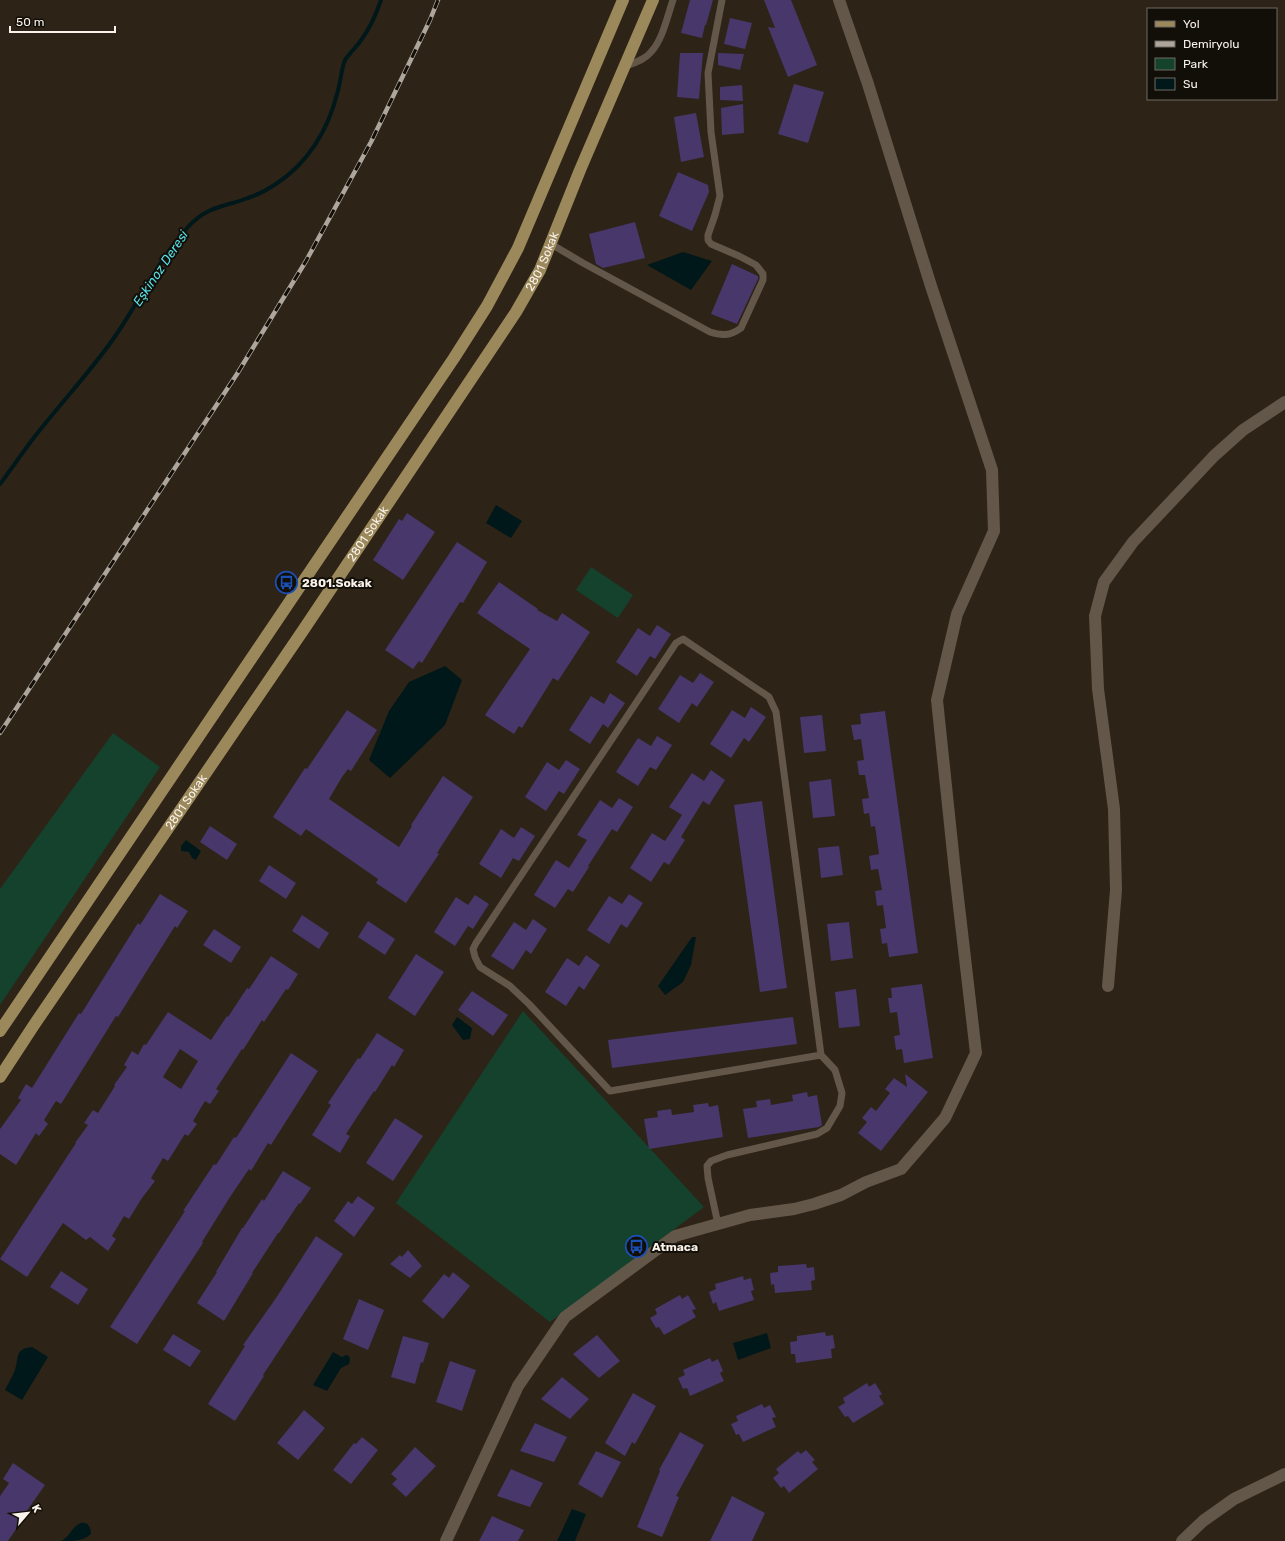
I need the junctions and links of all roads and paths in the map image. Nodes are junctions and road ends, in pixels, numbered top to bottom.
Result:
1 (623, 0) edge
2 (653, 0) edge
3 (673, 0) edge
4 (722, 0) edge
5 (839, 0) edge
6 (624, 67) junction
7 (551, 244) junction
8 (1285, 402) edge
9 (1108, 986) dead end
10 (0, 1031) edge
11 (820, 1055) junction
12 (0, 1078) edge
13 (718, 1224) junction
14 (1285, 1474) edge
15 (446, 1541) edge
16 (1182, 1541) edge

1 - 10 main road
2 - 6 main road, 2801 Sokak
3 - 6 lane
4 - 7 lane
5 - 13 street
6 - 7 main road, 2801 Sokak
7 - 12 main road, 2801 Sokak
8 - 9 street
11 - 11 lane
11 - 13 lane
13 - 15 street
14 - 16 street

